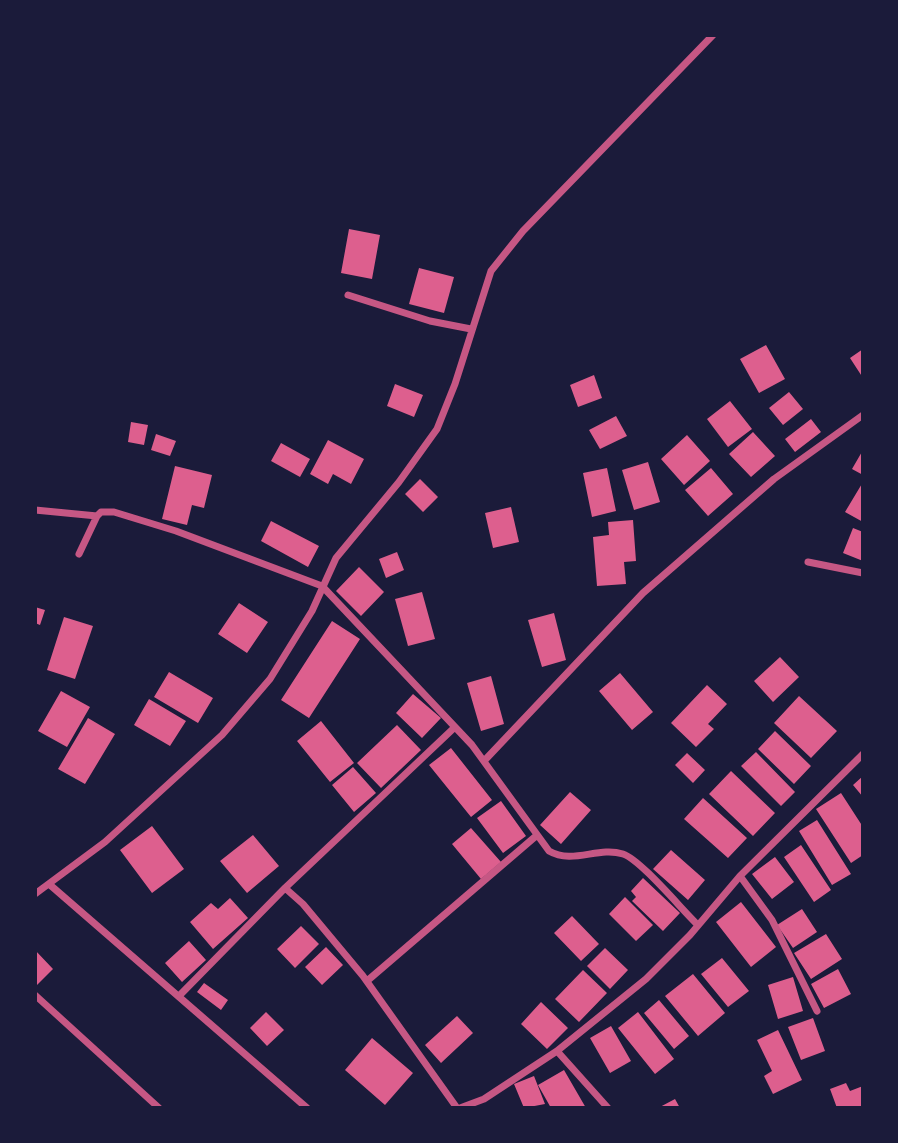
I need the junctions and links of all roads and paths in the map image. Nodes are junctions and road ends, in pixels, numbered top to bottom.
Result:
1 (713, 35) edge
2 (348, 295) dead end
3 (471, 329) junction
4 (863, 415) edge
5 (35, 510) edge
6 (97, 516) junction
7 (79, 554) dead end
8 (808, 562) dead end
9 (863, 573) edge
10 (322, 586) junction
11 (455, 727) junction
12 (863, 754) edge
13 (484, 761) junction
14 (536, 836) junction
15 (740, 876) junction
16 (49, 884) junction
17 (285, 888) junction
18 (35, 894) edge
19 (698, 925) junction
20 (366, 981) junction
21 (35, 995) edge
22 (179, 996) junction
23 (817, 1011) dead end
24 (556, 1051) junction
25 (159, 1108) edge
26 (307, 1108) edge
27 (458, 1108) edge
28 (608, 1108) edge

1 - 3 street
2 - 3 street
3 - 10 street
4 - 13 street
5 - 6 street
6 - 7 street
6 - 10 street
8 - 9 street
10 - 11 street
10 - 16 street
11 - 13 street
11 - 17 street
12 - 15 street
13 - 14 street
14 - 19 street
14 - 20 street
15 - 19 street
15 - 23 street
16 - 18 street
16 - 22 street
17 - 20 street
17 - 22 street
19 - 24 street
20 - 27 street
21 - 25 street
22 - 26 street
24 - 27 street
24 - 28 street

